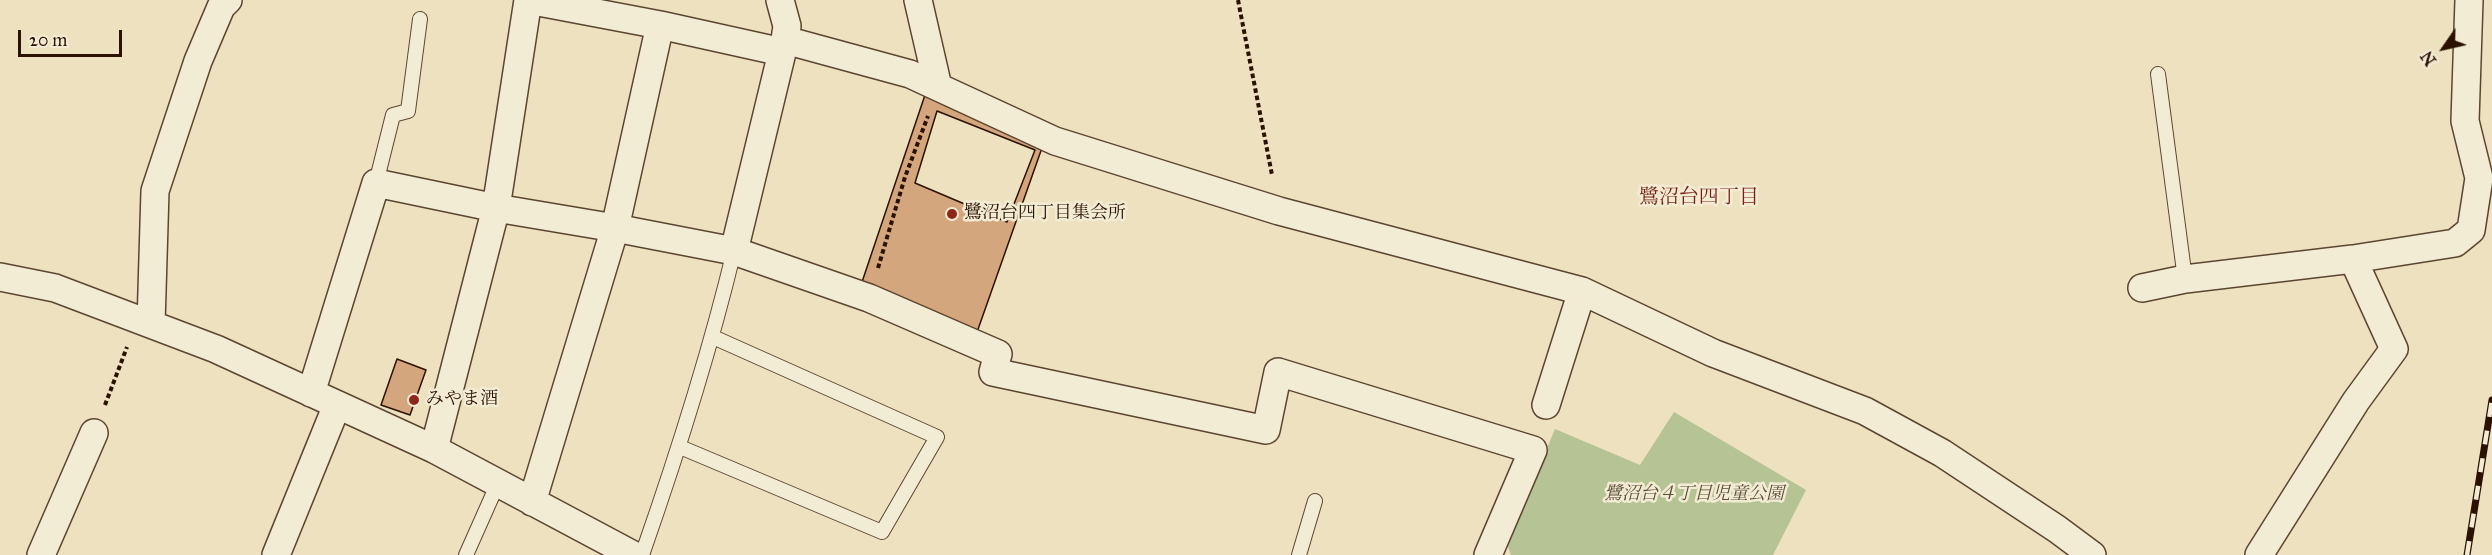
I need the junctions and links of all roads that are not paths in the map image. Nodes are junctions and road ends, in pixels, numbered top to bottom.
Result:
1 (228, 0) edge
2 (528, 0) edge
3 (780, 0) edge
4 (918, 0) edge
5 (2469, 0) edge
6 (420, 19) dead end
7 (660, 25) junction
8 (784, 46) junction
9 (2157, 74) dead end
10 (938, 87) junction
11 (376, 183) junction
12 (495, 208) junction
13 (615, 228) junction
14 (734, 251) junction
15 (2353, 260) junction
16 (0, 277) edge
17 (2185, 279) junction
18 (2142, 288) dead end
19 (1582, 291) junction
20 (144, 321) junction
21 (713, 338) junction
22 (311, 393) junction
23 (337, 405) junction
24 (1546, 405) dead end
25 (94, 433) road end
26 (680, 447) junction
27 (434, 449) junction
28 (498, 483) junction
29 (1315, 501) dead end
30 (532, 502) junction
31 (597, 547) edge
32 (41, 555) edge
33 (276, 555) edge
34 (466, 555) edge
35 (633, 555) edge
36 (642, 555) edge
37 (1299, 555) edge
38 (1488, 555) edge
39 (2092, 555) edge
40 (2259, 555) edge

1 - 20 street
2 - 7 street
2 - 12 street
3 - 8 street
4 - 10 street
5 - 15 street
6 - 11 lane
7 - 8 street
7 - 13 street
8 - 10 street
8 - 14 street
9 - 17 lane
10 - 19 street
11 - 12 street
11 - 22 street
12 - 13 street
12 - 27 street
13 - 14 street
13 - 30 street
14 - 21 lane
14 - 38 street
15 - 17 street
15 - 40 street
16 - 20 street
17 - 18 street
19 - 24 street
19 - 39 street
20 - 22 street
21 - 26 lane
21 - 26 lane
22 - 23 street
23 - 27 street
23 - 33 street
25 - 32 street
26 - 36 lane
27 - 28 street
28 - 30 street
28 - 34 lane
29 - 37 lane
30 - 31 street
31 - 35 street

